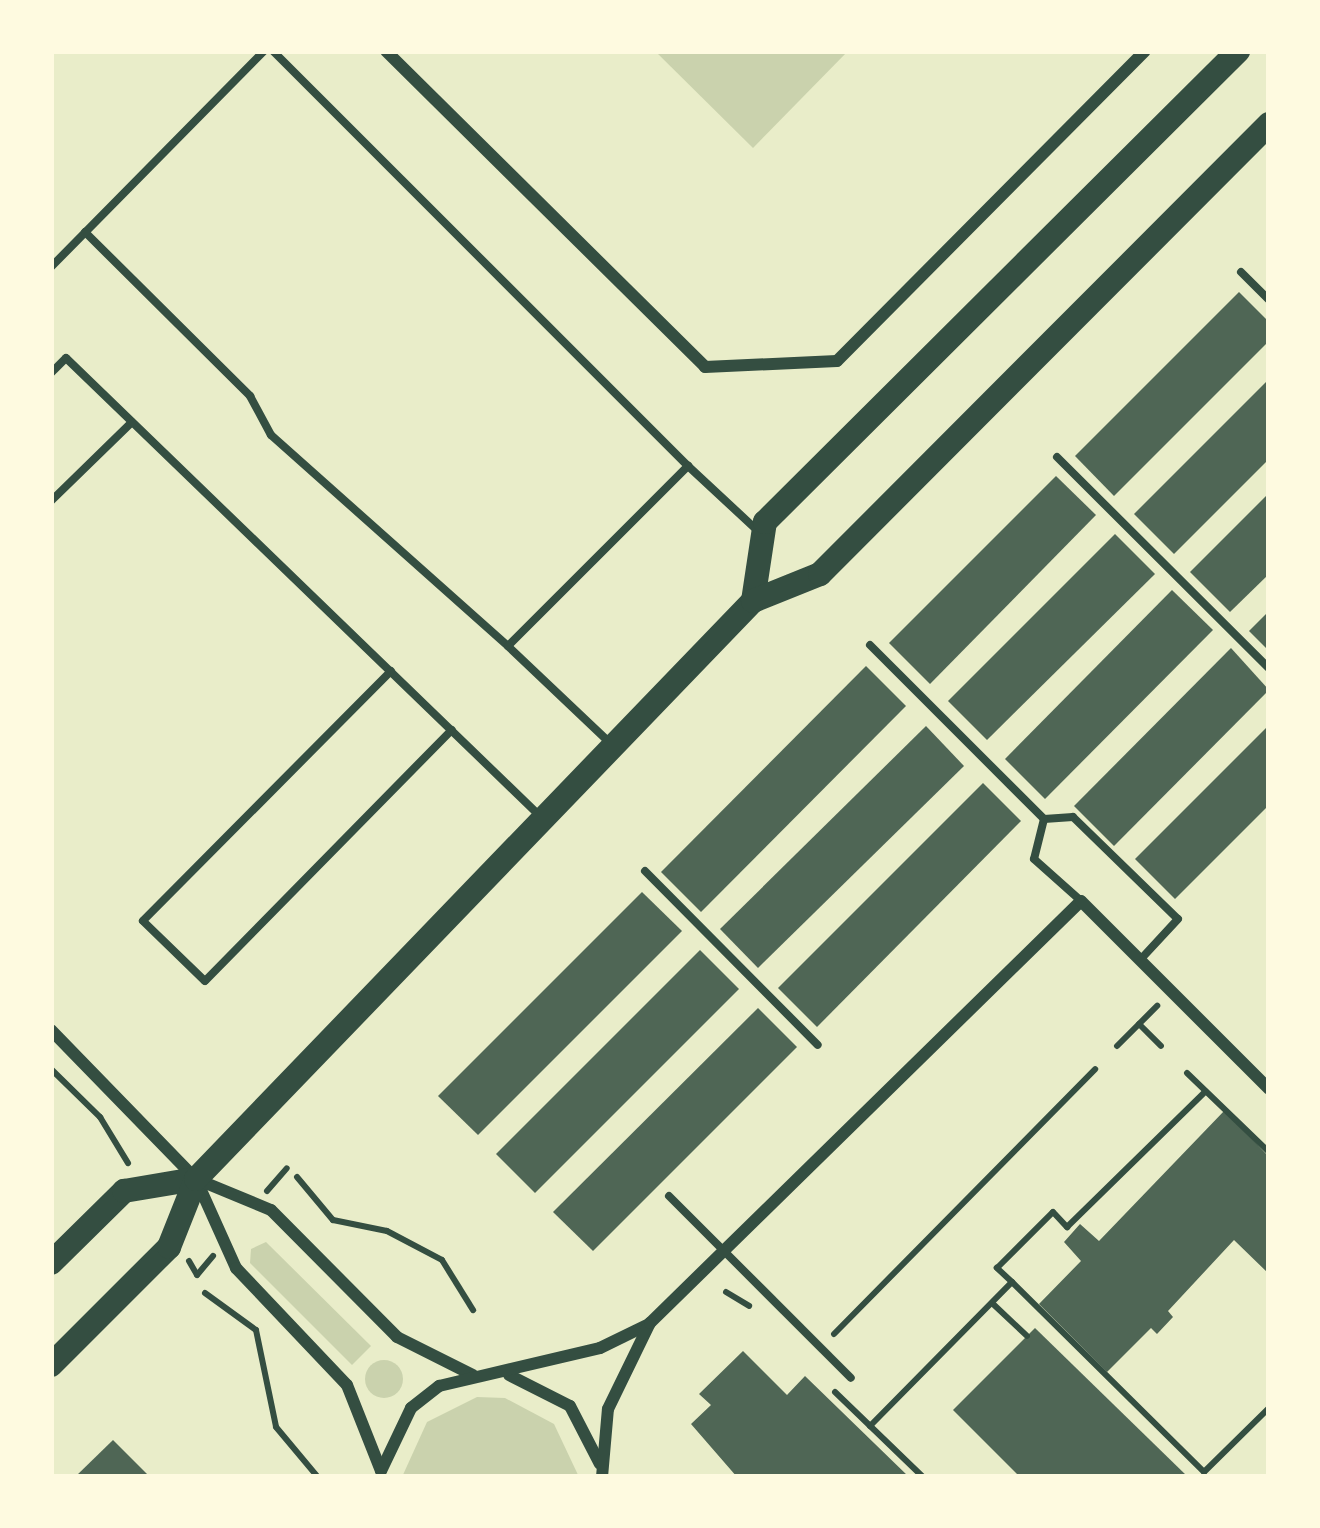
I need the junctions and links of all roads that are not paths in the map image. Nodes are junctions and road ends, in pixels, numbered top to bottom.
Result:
1 (264, 51) edge
2 (274, 51) edge
3 (386, 51) edge
4 (1144, 51) edge
5 (1238, 51) edge
6 (1269, 124) edge
7 (85, 232) junction
8 (51, 267) edge
9 (1241, 272) dead end
10 (1269, 300) edge
11 (51, 373) edge
12 (132, 422) junction
13 (1057, 457) dead end
14 (688, 466) junction
15 (51, 501) edge
16 (763, 536) junction
17 (753, 601) junction
18 (870, 645) dead end
19 (508, 646) junction
20 (1269, 668) edge
21 (391, 671) junction
22 (452, 730) junction
23 (614, 746) junction
24 (542, 818) junction
25 (1044, 819) junction
26 (644, 872) dead end
27 (1081, 901) junction
28 (1140, 961) junction
29 (51, 1030) edge
30 (818, 1045) dead end
31 (1269, 1089) edge
32 (196, 1179) junction
33 (669, 1196) dead end
34 (724, 1252) junction
35 (51, 1263) edge
36 (650, 1323) junction
37 (51, 1365) edge
38 (472, 1375) junction
39 (508, 1375) junction
40 (850, 1378) dead end
41 (381, 1474) edge
42 (603, 1475) edge

1 - 7 lane
2 - 14 lane
3 - 4 street
5 - 16 main road
6 - 17 main road
7 - 8 lane
7 - 19 lane
9 - 10 lane
11 - 12 lane
12 - 15 lane
12 - 21 lane
13 - 20 lane
14 - 16 lane
14 - 19 lane
16 - 17 main road
17 - 23 main road
18 - 25 lane
19 - 23 lane
21 - 22 lane
21 - 22 lane
22 - 24 lane
23 - 24 main road
24 - 32 main road
25 - 27 lane
25 - 28 lane
26 - 30 lane
27 - 28 street
27 - 34 street
28 - 31 street
29 - 32 street
32 - 35 main road
32 - 37 main road
32 - 38 street
32 - 41 street
33 - 34 lane
34 - 36 street
34 - 40 lane
36 - 39 street
36 - 42 street
38 - 39 street
38 - 41 street
39 - 42 street

